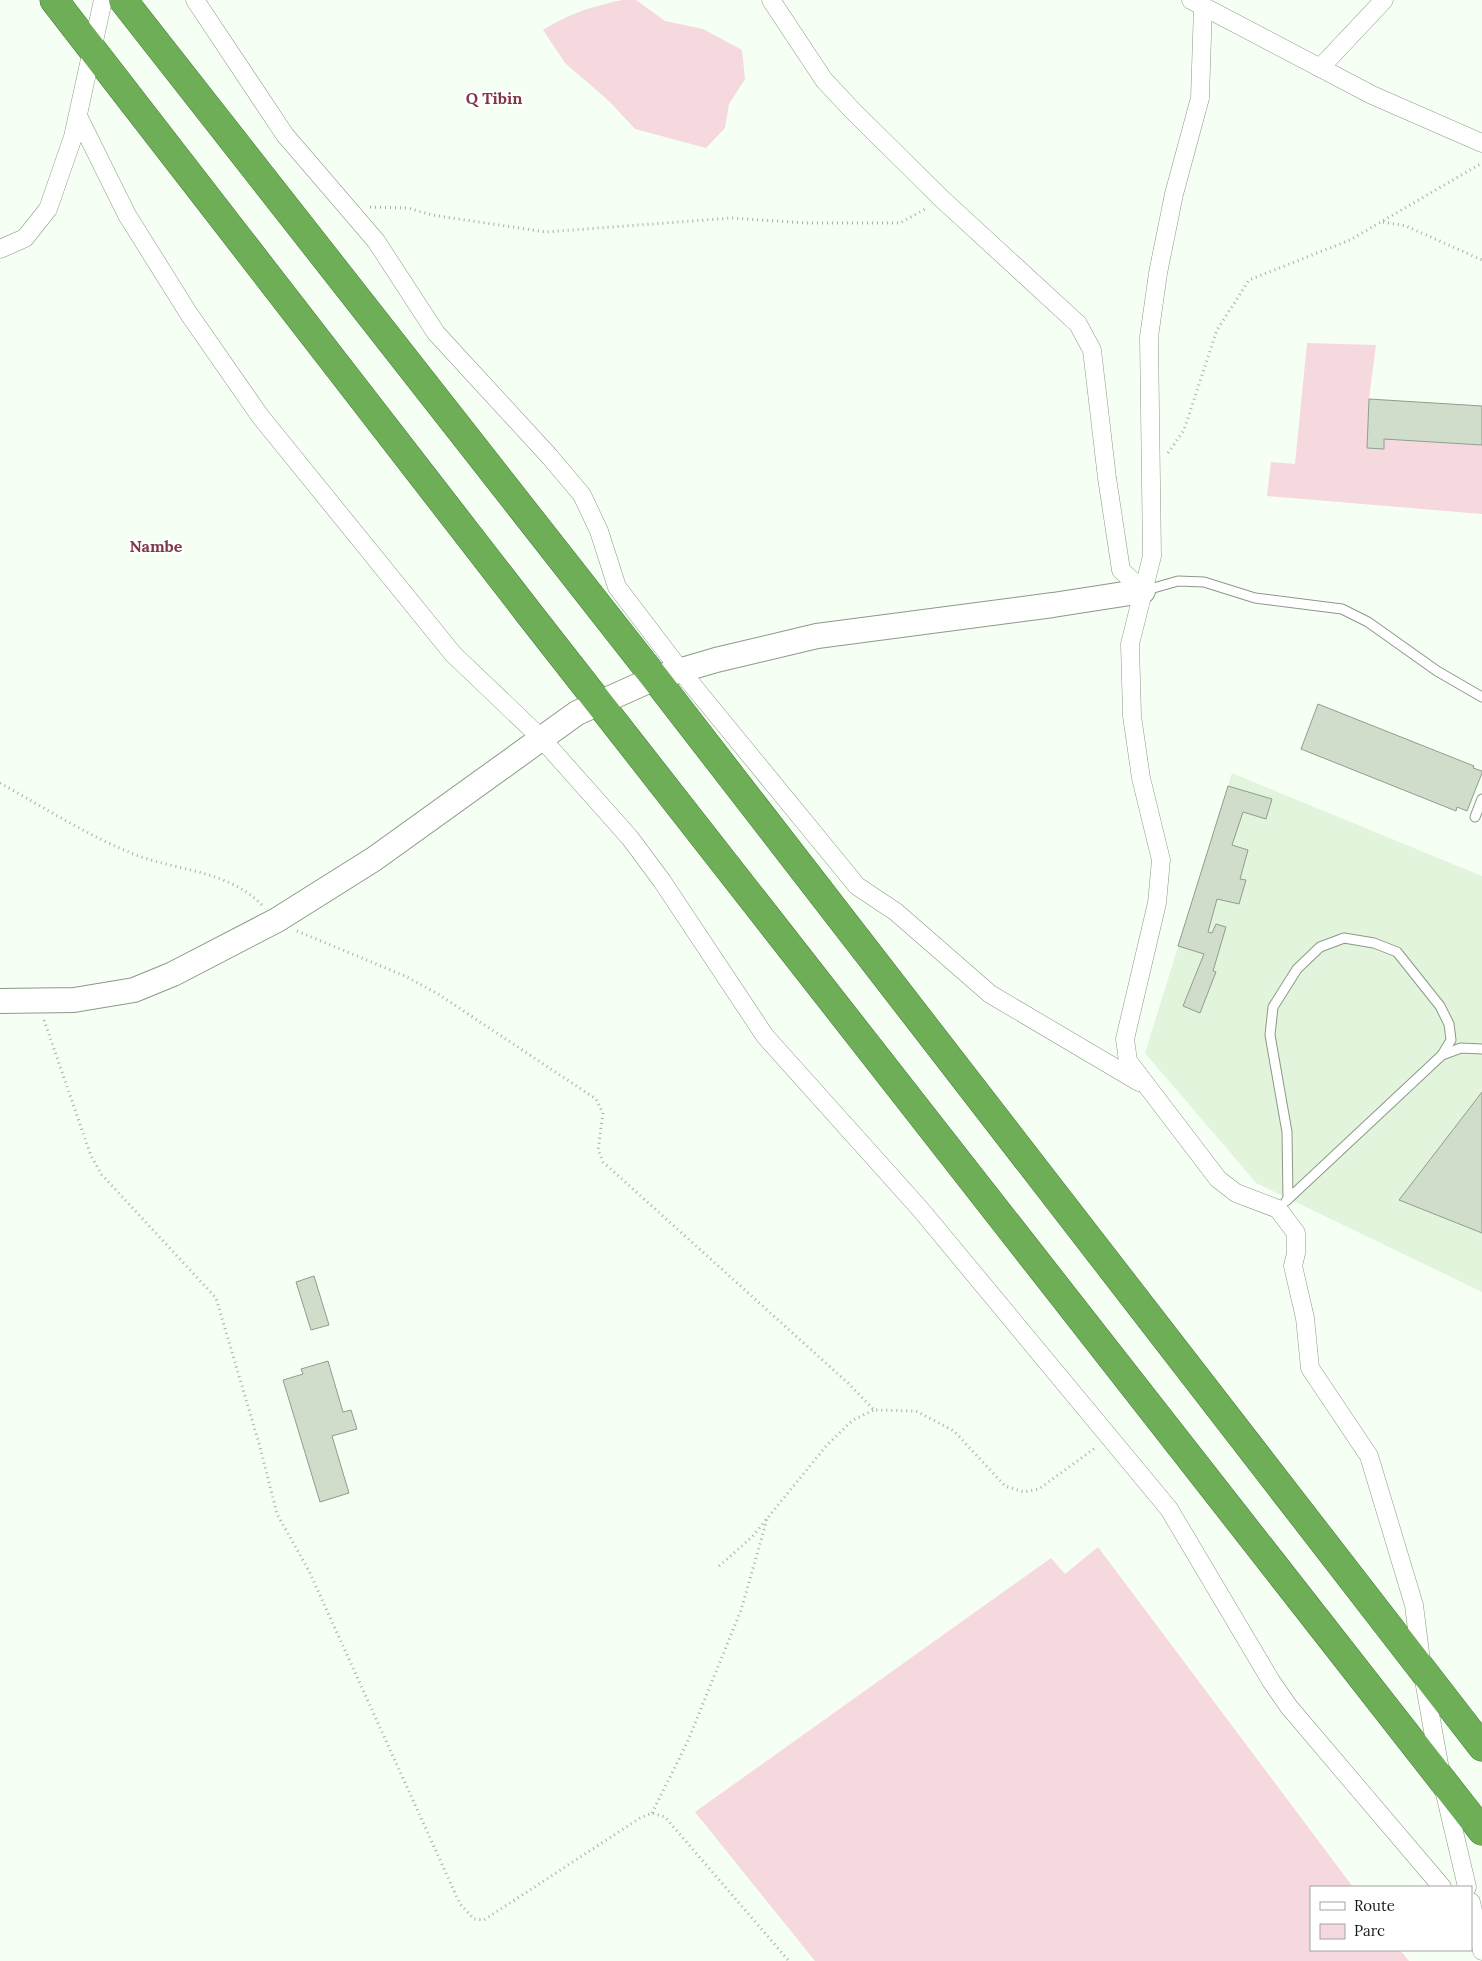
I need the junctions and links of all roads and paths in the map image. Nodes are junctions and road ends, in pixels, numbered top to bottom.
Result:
1 (54, 0) edge
2 (103, 0) edge
3 (123, 0) edge
4 (195, 0) edge
5 (771, 0) edge
6 (1384, 0) edge
7 (1197, 3) edge
8 (93, 50) junction
9 (1320, 68) junction
10 (78, 116) junction
11 (1482, 143) edge
12 (1482, 163) edge
13 (334, 193) junction
14 (942, 199) junction
15 (1382, 222) junction
16 (0, 249) edge
17 (1482, 260) edge
18 (1151, 479) junction
19 (1143, 591) junction
20 (668, 674) junction
21 (1478, 691) edge
22 (1482, 698) edge
23 (599, 702) junction
24 (542, 739) junction
25 (0, 783) edge
26 (1482, 799) edge
27 (1475, 818) dead end
28 (277, 920) junction
29 (37, 1000) junction
30 (0, 1001) edge
31 (1482, 1049) edge
32 (1442, 1055) junction
33 (1148, 1088) junction
34 (1283, 1204) junction
35 (874, 1410) junction
36 (1109, 1438) junction
37 (768, 1516) junction
38 (719, 1566) dead end
39 (1422, 1669) junction
40 (1482, 1747) edge
41 (1442, 1780) junction
42 (652, 1813) junction
43 (1482, 1831) edge
44 (1441, 1886) edge
45 (1467, 1886) edge
46 (1472, 1907) edge
47 (1472, 1935) edge
48 (1482, 1952) edge
49 (789, 1961) edge

1 - 8 highway
2 - 8 street
3 - 20 highway
4 - 13 street
5 - 14 street
6 - 9 street
7 - 9 street
7 - 18 street
8 - 10 street
8 - 23 highway
9 - 11 street
10 - 16 street
10 - 24 street
12 - 15 path
13 - 14 path
13 - 20 street
14 - 19 street
15 - 17 path
15 - 18 path
18 - 19 street
19 - 20 street
19 - 21 lane
19 - 33 street
20 - 23 street
20 - 33 street
20 - 39 highway
21 - 22 lane
23 - 24 street
23 - 41 highway
24 - 28 street
24 - 36 street
25 - 28 path
26 - 27 lane
28 - 29 street
28 - 35 path
29 - 30 street
29 - 42 path
31 - 32 lane
32 - 34 lane
32 - 34 lane
33 - 34 street
34 - 39 street
35 - 36 path
35 - 37 path
36 - 44 street
37 - 38 path
37 - 42 path
39 - 40 highway
39 - 41 street
41 - 43 highway
41 - 45 street
42 - 49 path
46 - 48 street
47 - 48 street

